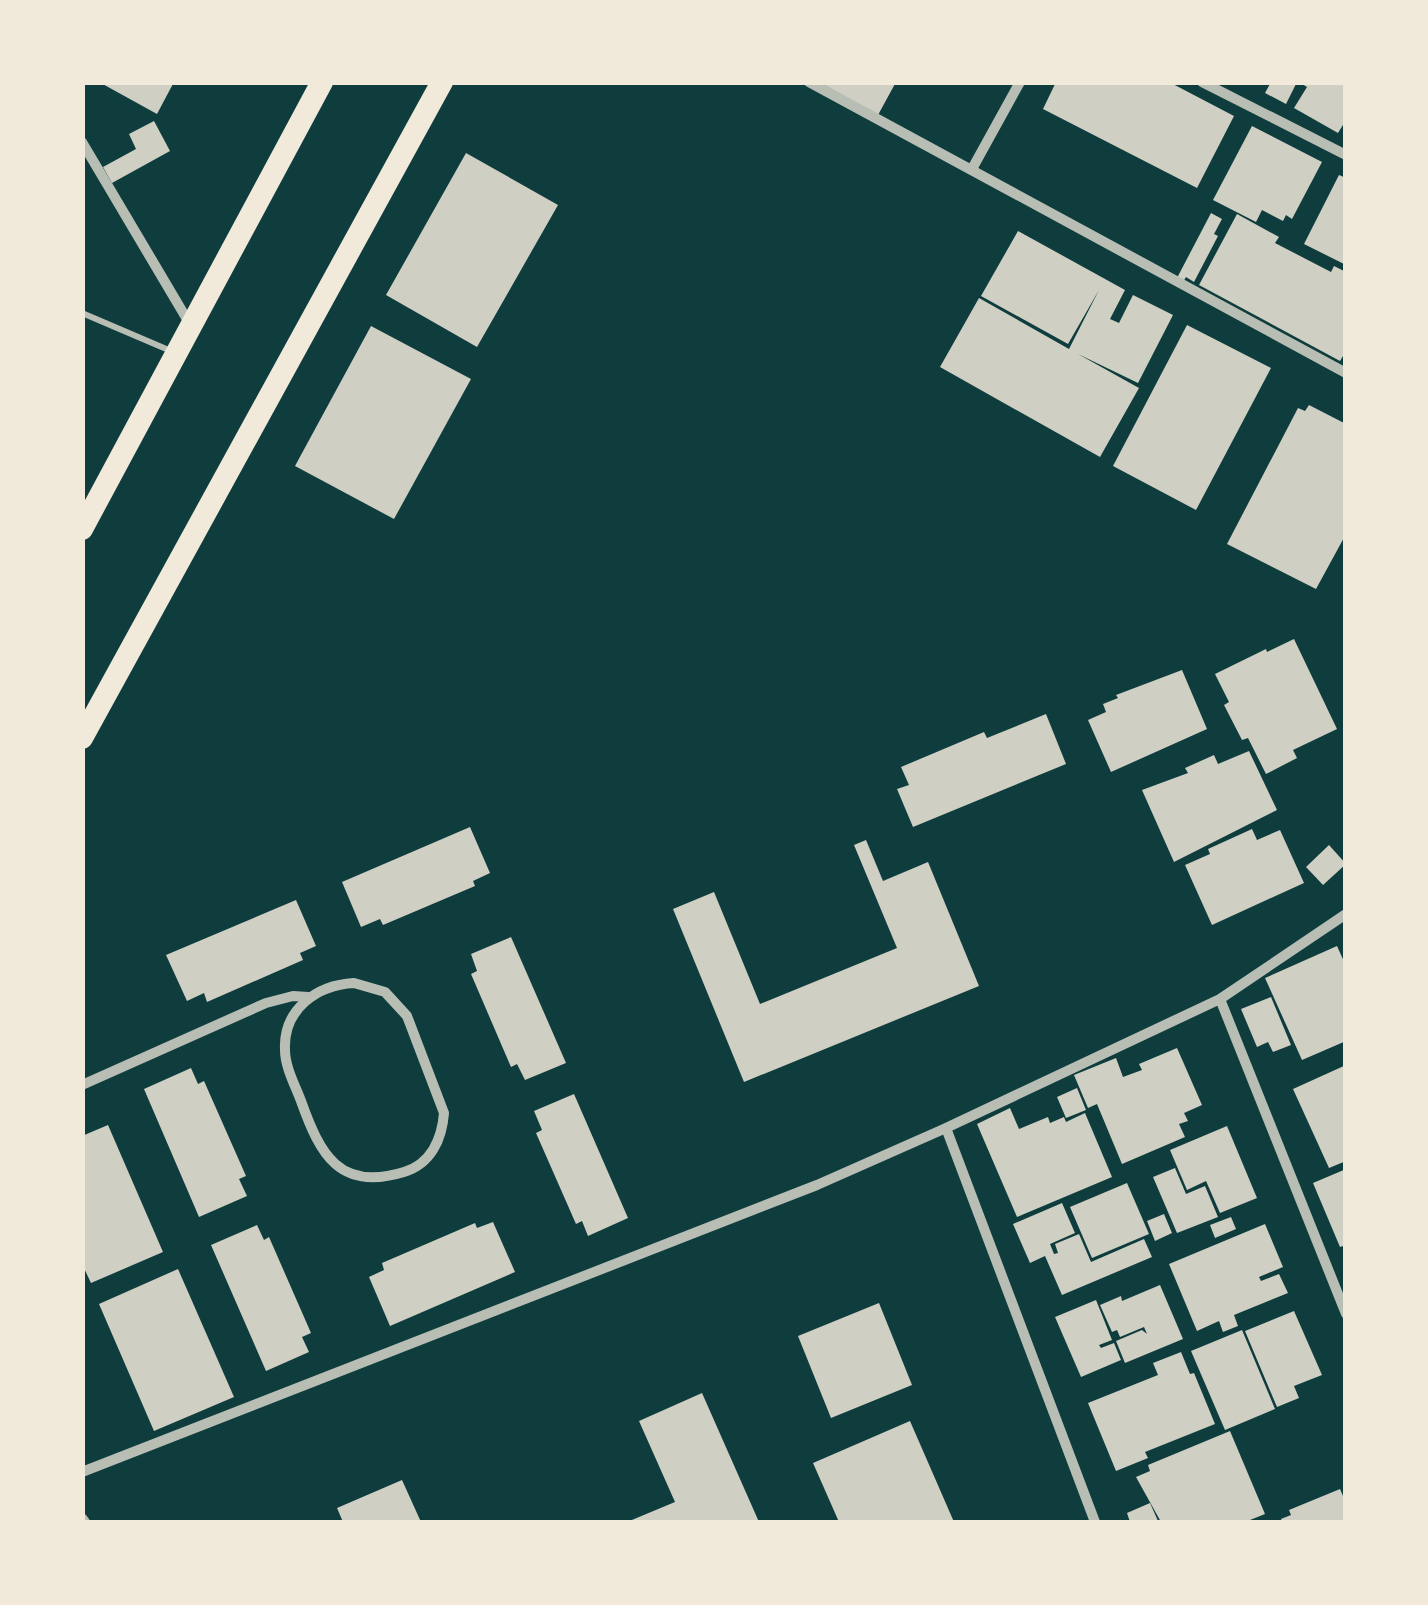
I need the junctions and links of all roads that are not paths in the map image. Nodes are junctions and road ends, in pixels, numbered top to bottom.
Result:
1 (322, 82) edge
2 (442, 82) edge
3 (808, 82) edge
4 (1020, 82) edge
5 (1202, 82) edge
6 (82, 142) edge
7 (1346, 155) edge
8 (972, 169) junction
9 (82, 313) edge
10 (192, 327) junction
11 (176, 354) junction
12 (1346, 372) edge
13 (82, 529) edge
14 (82, 738) edge
15 (1346, 914) edge
16 (308, 997) junction
17 (1220, 1000) junction
18 (82, 1085) edge
19 (946, 1128) junction
20 (1346, 1314) edge
21 (82, 1472) edge
22 (1095, 1522) edge

1 - 10 highway
2 - 14 highway
3 - 8 street
4 - 8 street
5 - 7 street
6 - 10 street
8 - 12 street
9 - 11 lane
10 - 11 highway
11 - 13 highway
15 - 17 street
16 - 16 street
16 - 18 street
17 - 19 street
17 - 20 street
19 - 21 street
19 - 22 street

